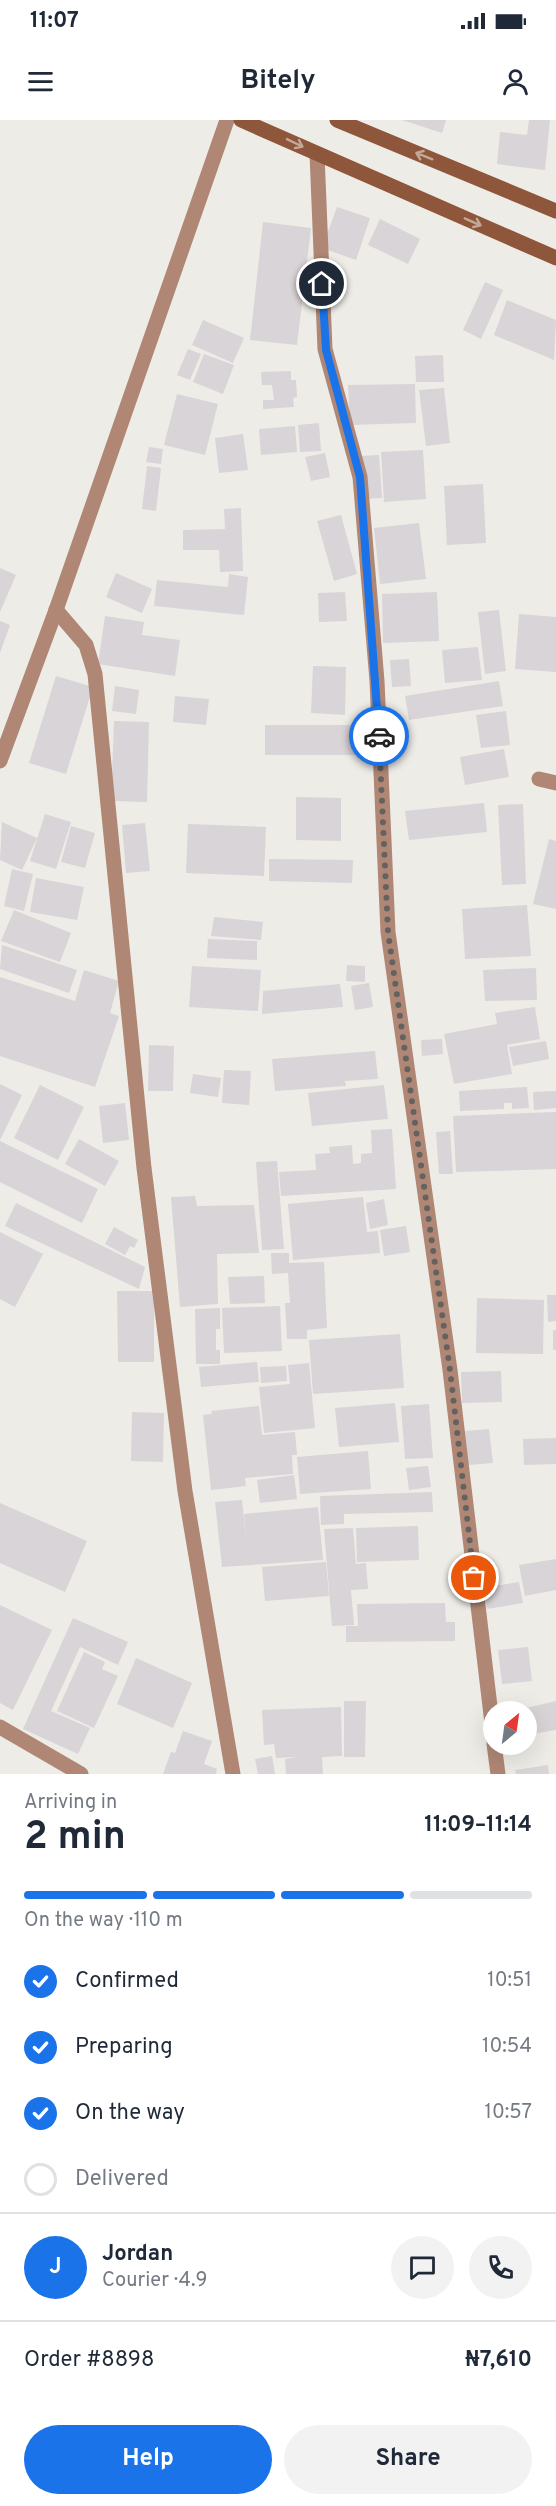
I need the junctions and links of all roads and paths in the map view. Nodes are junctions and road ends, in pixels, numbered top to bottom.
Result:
1 (227, 120) edge
2 (241, 120) edge
3 (337, 120) edge
4 (317, 154) junction
5 (556, 211) edge
6 (556, 258) edge
7 (56, 610) junction
8 (0, 761) edge
9 (539, 779) dead end
10 (556, 783) edge
11 (489, 1701) edge
12 (0, 1727) edge
13 (495, 1755) edge
14 (81, 1774) edge
15 (233, 1774) edge
16 (498, 1774) edge

1 - 7 street
2 -> 4 main road
5 -> 3 main road
4 -> 6 main road
4 - 11 street
7 - 8 street
7 - 15 street
9 - 10 street
12 - 14 street
13 - 16 street

